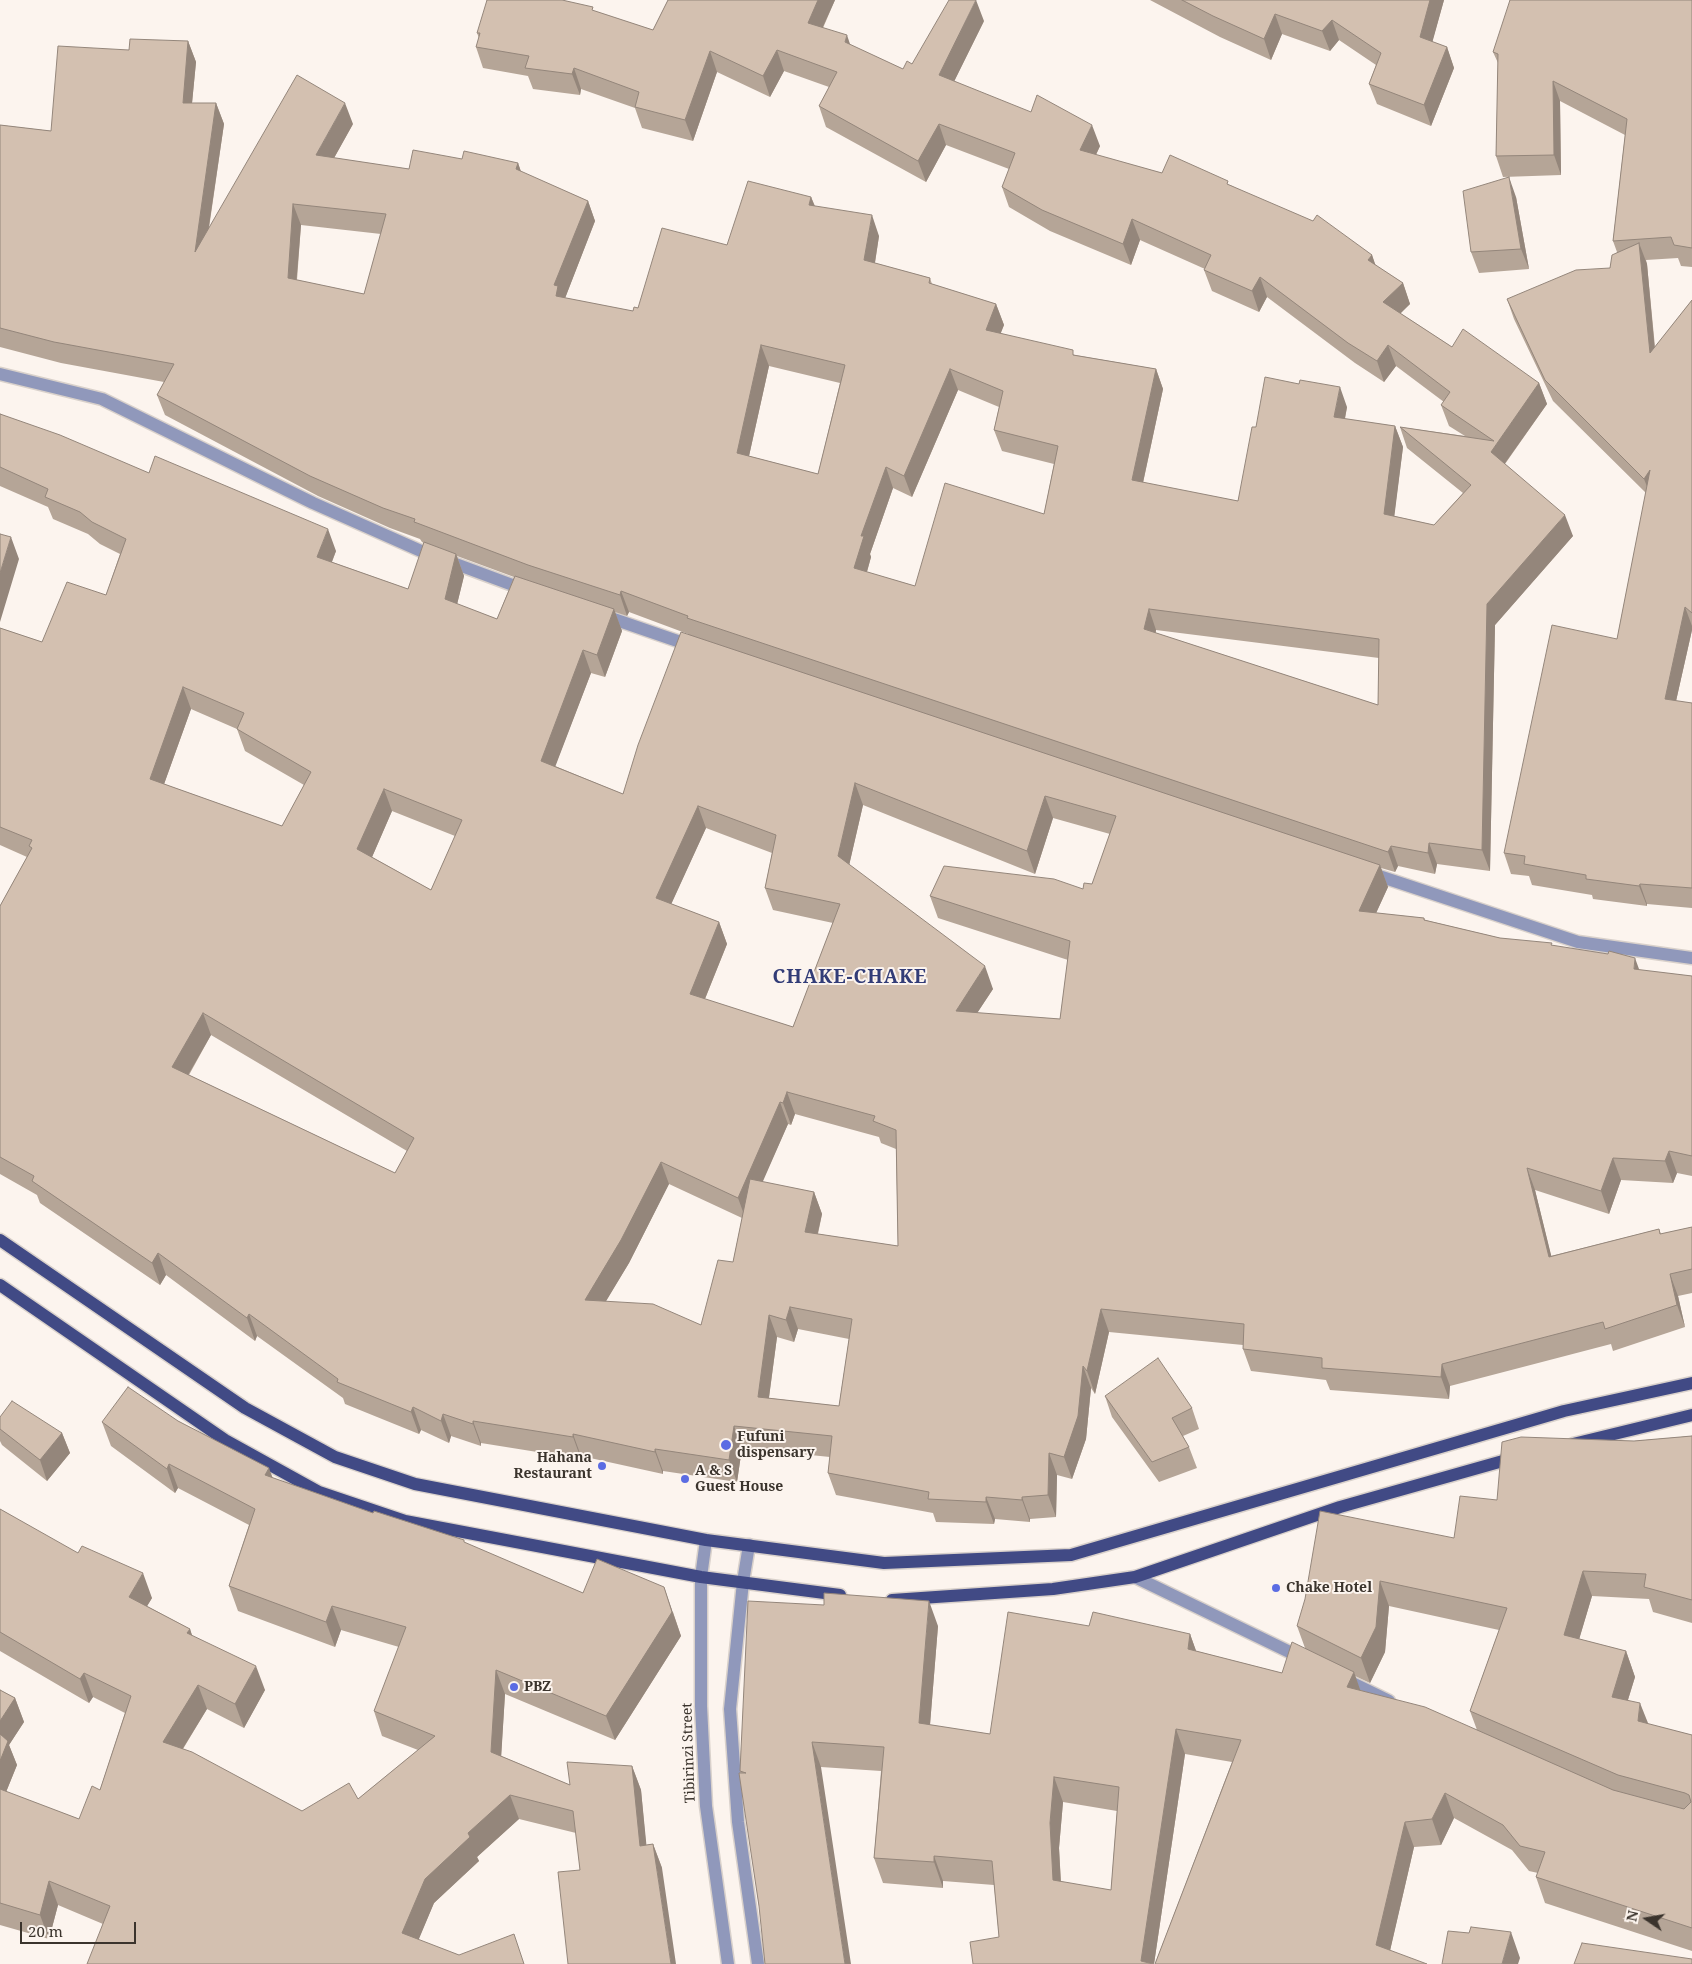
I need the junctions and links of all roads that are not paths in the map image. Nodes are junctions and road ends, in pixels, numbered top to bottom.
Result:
1 (0, 374) edge
2 (543, 596) edge
3 (590, 612) edge
4 (703, 649) edge
5 (1361, 870) edge
6 (1692, 958) edge
7 (0, 1240) edge
8 (0, 1285) edge
9 (1692, 1383) edge
10 (1692, 1415) edge
11 (1561, 1447) edge
12 (1533, 1454) edge
13 (706, 1540) junction
14 (749, 1545) junction
15 (701, 1577) junction
16 (1135, 1577) junction
17 (743, 1582) junction
18 (855, 1597) edge
19 (883, 1601) edge
20 (1319, 1667) edge
21 (1336, 1676) edge
22 (1398, 1706) edge
23 (728, 1964) edge
24 (758, 1964) edge

1 - 2 street
3 - 4 street
5 - 6 street
7 - 13 main road
8 - 15 main road
9 - 14 main road
10 - 11 main road
12 - 16 main road
13 - 14 main road
13 - 15 street, Tibirinzi Street
14 - 17 street
15 - 17 main road
15 - 23 street, Tibirinzi Street
16 - 19 main road
16 - 20 street
17 - 18 main road
17 - 24 street
21 - 22 street

